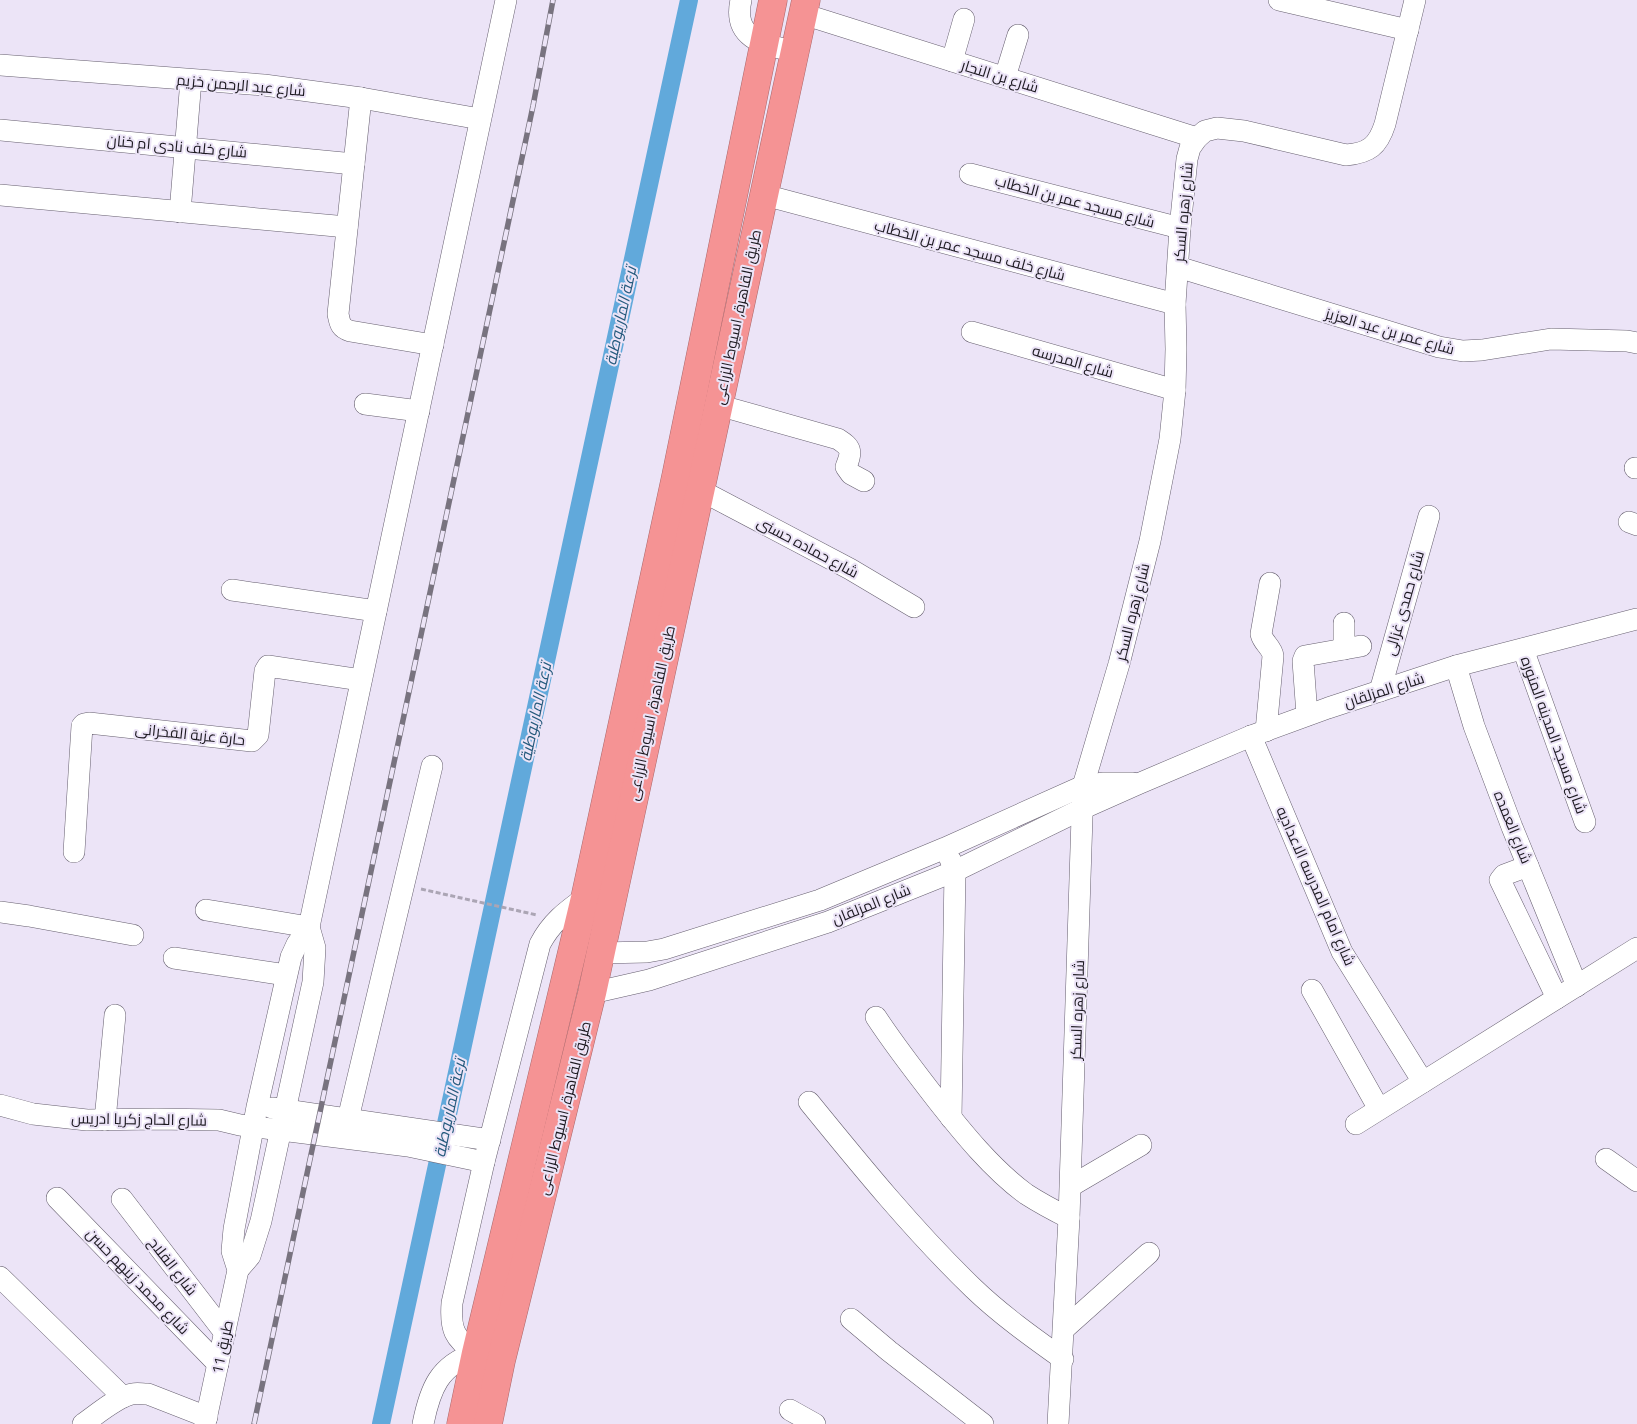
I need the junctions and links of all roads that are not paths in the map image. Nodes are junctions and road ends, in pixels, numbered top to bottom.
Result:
1 (506, 0) edge
2 (741, 0) edge
3 (774, 0) edge
4 (1279, 0) edge
5 (1415, 0) edge
6 (805, 7) edge
7 (964, 19) dead end
8 (1408, 30) junction
9 (1018, 35) dead end
10 (764, 45) junction
11 (796, 52) junction
12 (952, 61) junction
13 (0, 65) edge
14 (1005, 78) junction
15 (190, 80) junction
16 (361, 98) junction
17 (480, 119) junction
18 (0, 130) edge
19 (1196, 138) junction
20 (185, 147) junction
21 (354, 164) junction
22 (970, 174) dead end
23 (0, 195) edge
24 (764, 195) junction
25 (180, 212) junction
26 (347, 227) junction
27 (1180, 228) junction
28 (1178, 267) junction
29 (1176, 304) junction
30 (972, 332) dead end
31 (1637, 343) edge
32 (433, 345) junction
33 (1175, 390) junction
34 (365, 404) dead end
35 (718, 405) junction
36 (419, 411) junction
37 (864, 481) dead end
38 (700, 490) junction
39 (1429, 516) dead end
40 (1270, 582) dead end
41 (232, 590) dead end
42 (914, 607) dead end
43 (376, 611) junction
44 (1637, 619) edge
45 (1344, 623) dead end
46 (1523, 649) junction
47 (1456, 666) junction
48 (361, 680) junction
49 (1380, 691) junction
50 (1307, 715) junction
51 (1258, 734) junction
52 (432, 766) dead end
53 (1138, 784) junction
54 (1083, 786) junction
55 (1084, 808) junction
56 (1585, 822) dead end
57 (944, 848) junction
58 (74, 852) dead end
59 (1528, 866) junction
60 (955, 871) junction
61 (598, 899) junction
62 (820, 900) junction
63 (206, 910) dead end
64 (0, 912) edge
65 (828, 922) junction
66 (309, 927) junction
67 (133, 935) dead end
68 (1637, 948) edge
69 (647, 952) junction
70 (601, 953) junction
71 (174, 958) dead end
72 (286, 975) junction
73 (649, 980) junction
74 (1577, 986) junction
75 (1312, 990) dead end
76 (592, 994) junction
77 (1557, 998) junction
78 (115, 1015) dead end
79 (876, 1017) dead end
80 (1423, 1082) junction
81 (809, 1102) dead end
82 (0, 1105) edge
83 (285, 1109) junction
84 (1379, 1109) junction
85 (255, 1117) junction
86 (951, 1118) junction
87 (348, 1119) junction
88 (105, 1120) junction
89 (1356, 1124) dead end
90 (281, 1130) junction
91 (410, 1138) junction
92 (1141, 1145) dead end
93 (479, 1150) junction
94 (1606, 1158) dead end
95 (1637, 1181) edge
96 (1071, 1186) junction
97 (57, 1198) dead end
98 (122, 1199) dead end
99 (1070, 1218) junction
100 (1149, 1252) dead end
101 (238, 1270) junction
102 (0, 1277) edge
103 (851, 1319) dead end
104 (1064, 1329) junction
105 (225, 1333) junction
106 (488, 1357) junction
107 (1062, 1359) junction
108 (218, 1364) junction
109 (123, 1397) junction
110 (790, 1410) dead end
111 (206, 1420) edge
112 (83, 1424) edge
113 (423, 1424) edge
114 (461, 1424) edge
115 (488, 1424) edge
116 (815, 1424) edge
117 (983, 1424) edge
118 (1058, 1424) edge

1 - 17 street
2 - 10 street
3 - 10 highway, طريق القاهرة, اسيوط الزراعى
4 - 8 street
5 - 8 street
6 - 11 highway, طريق القاهرة, اسيوط الزراعى
6 - 12 street, شارع بن النجار
7 - 12 street
8 - 19 street
9 - 14 street
10 - 11 street
10 - 61 highway, طريق القاهرة, اسيوط الزراعى
11 - 24 highway, طريق القاهرة, اسيوط الزراعى
12 - 14 street, شارع بن النجار
13 - 15 street, شارع عبد الرحمن خزيم
14 - 19 street, شارع بن النجار
15 - 16 street, شارع عبد الرحمن خزيم
15 - 20 street
16 - 17 street, شارع عبد الرحمن خزيم
16 - 21 street
17 - 32 street
18 - 20 street, شارع خلف نادى ام خنان
19 - 27 street, شارع زهره السكر
20 - 21 street, شارع خلف نادى ام خنان
20 - 25 street
21 - 26 street
22 - 27 street, شارع مسجد عمر بن الخطاب
23 - 25 street
24 - 29 street, شارع خلف مسجد عمر بن الخطاب
24 - 35 highway, طريق القاهرة, اسيوط الزراعى
25 - 26 street
26 - 32 street
27 - 28 street, شارع زهره السكر
28 - 29 street, شارع زهره السكر
28 - 31 street, شارع عمر بن عبد العزيز
29 - 33 street, شارع زهره السكر
30 - 33 street, شارع المدرسه
32 - 36 street
33 - 54 street, شارع زهره السكر
34 - 36 street
35 - 37 street
35 - 38 highway, طريق القاهرة, اسيوط الزراعى
36 - 43 street
38 - 42 street, شارع حماده حسنى
38 - 61 highway, طريق القاهرة, اسيوط الزراعى
39 - 49 street, شارع حمدى غزالى
40 - 51 street
41 - 43 street
43 - 48 street
44 - 46 street, شارع المزلقان
45 - 50 street
46 - 47 street, شارع المزلقان
46 - 56 street, شارع مسجد المدينه المنوره
47 - 49 street, شارع المزلقان
47 - 59 street, شارع العمده
48 - 58 street, حارة عزبة الفخرانى
48 - 66 street
49 - 50 street, شارع المزلقان
50 - 51 street, شارع المزلقان
51 - 53 street, شارع المزلقان
51 - 80 street, شارع امام المدرسه الاعداديه
52 - 87 street
53 - 54 street, شارع المزلقان
53 - 55 street, شارع المزلقان
54 - 55 street, شارع زهره السكر
54 - 57 street, شارع المزلقان
55 - 60 street, شارع المزلقان
55 - 96 street, شارع زهره السكر
57 - 60 street
57 - 62 street, شارع المزلقان
59 - 74 street, شارع العمده
59 - 77 street
60 - 65 street, شارع المزلقان
60 - 86 street
61 - 70 highway, طريق القاهرة, اسيوط الزراعى
61 - 93 street
61 - 106 highway, طريق القاهرة, اسيوط الزراعى
62 - 65 street
62 - 69 street, شارع المزلقان
63 - 66 street
64 - 67 street
65 - 73 street, شارع المزلقان
66 - 72 street, طريق 11
66 - 83 street, طريق 11
68 - 74 street
69 - 70 street, شارع المزلقان
69 - 73 street
70 - 76 highway, طريق القاهرة, اسيوط الزراعى
71 - 72 street
72 - 85 street, طريق 11
73 - 76 street, شارع المزلقان
74 - 77 street
75 - 84 street
76 - 106 highway, طريق القاهرة, اسيوط الزراعى
77 - 80 street
78 - 88 street
79 - 86 street
80 - 84 street
81 - 107 street
82 - 88 street, شارع الحاج زكريا ادريس
83 - 85 street, شارع الحاج زكريا ادريس
83 - 87 street, شارع الحاج زكريا ادريس
83 - 90 street, طريق 11
84 - 89 street
85 - 88 street, شارع الحاج زكريا ادريس
85 - 90 street, شارع الحاج زكريا ادريس
85 - 101 street, طريق 11
86 - 99 street
87 - 91 street, شارع الحاج زكريا ادريس
90 - 91 street, شارع الحاج زكريا ادريس
90 - 101 street, طريق 11
91 - 93 street
92 - 96 street
93 - 106 street
94 - 95 street
96 - 99 street, شارع زهره السكر
97 - 108 street, شارع محمد زينهم حسن
98 - 105 street, شارع الفلاح
99 - 104 street, شارع زهره السكر
100 - 104 street
101 - 105 street, طريق 11
102 - 109 street
103 - 117 street
104 - 107 street, شارع زهره السكر
105 - 108 street, طريق 11
106 - 113 street
106 - 114 highway, طريق القاهرة, اسيوط الزراعى
106 - 115 highway, طريق القاهرة, اسيوط الزراعى
107 - 118 street, شارع زهره السكر
108 - 111 street, طريق 11
109 - 111 street
109 - 112 street
110 - 116 street

